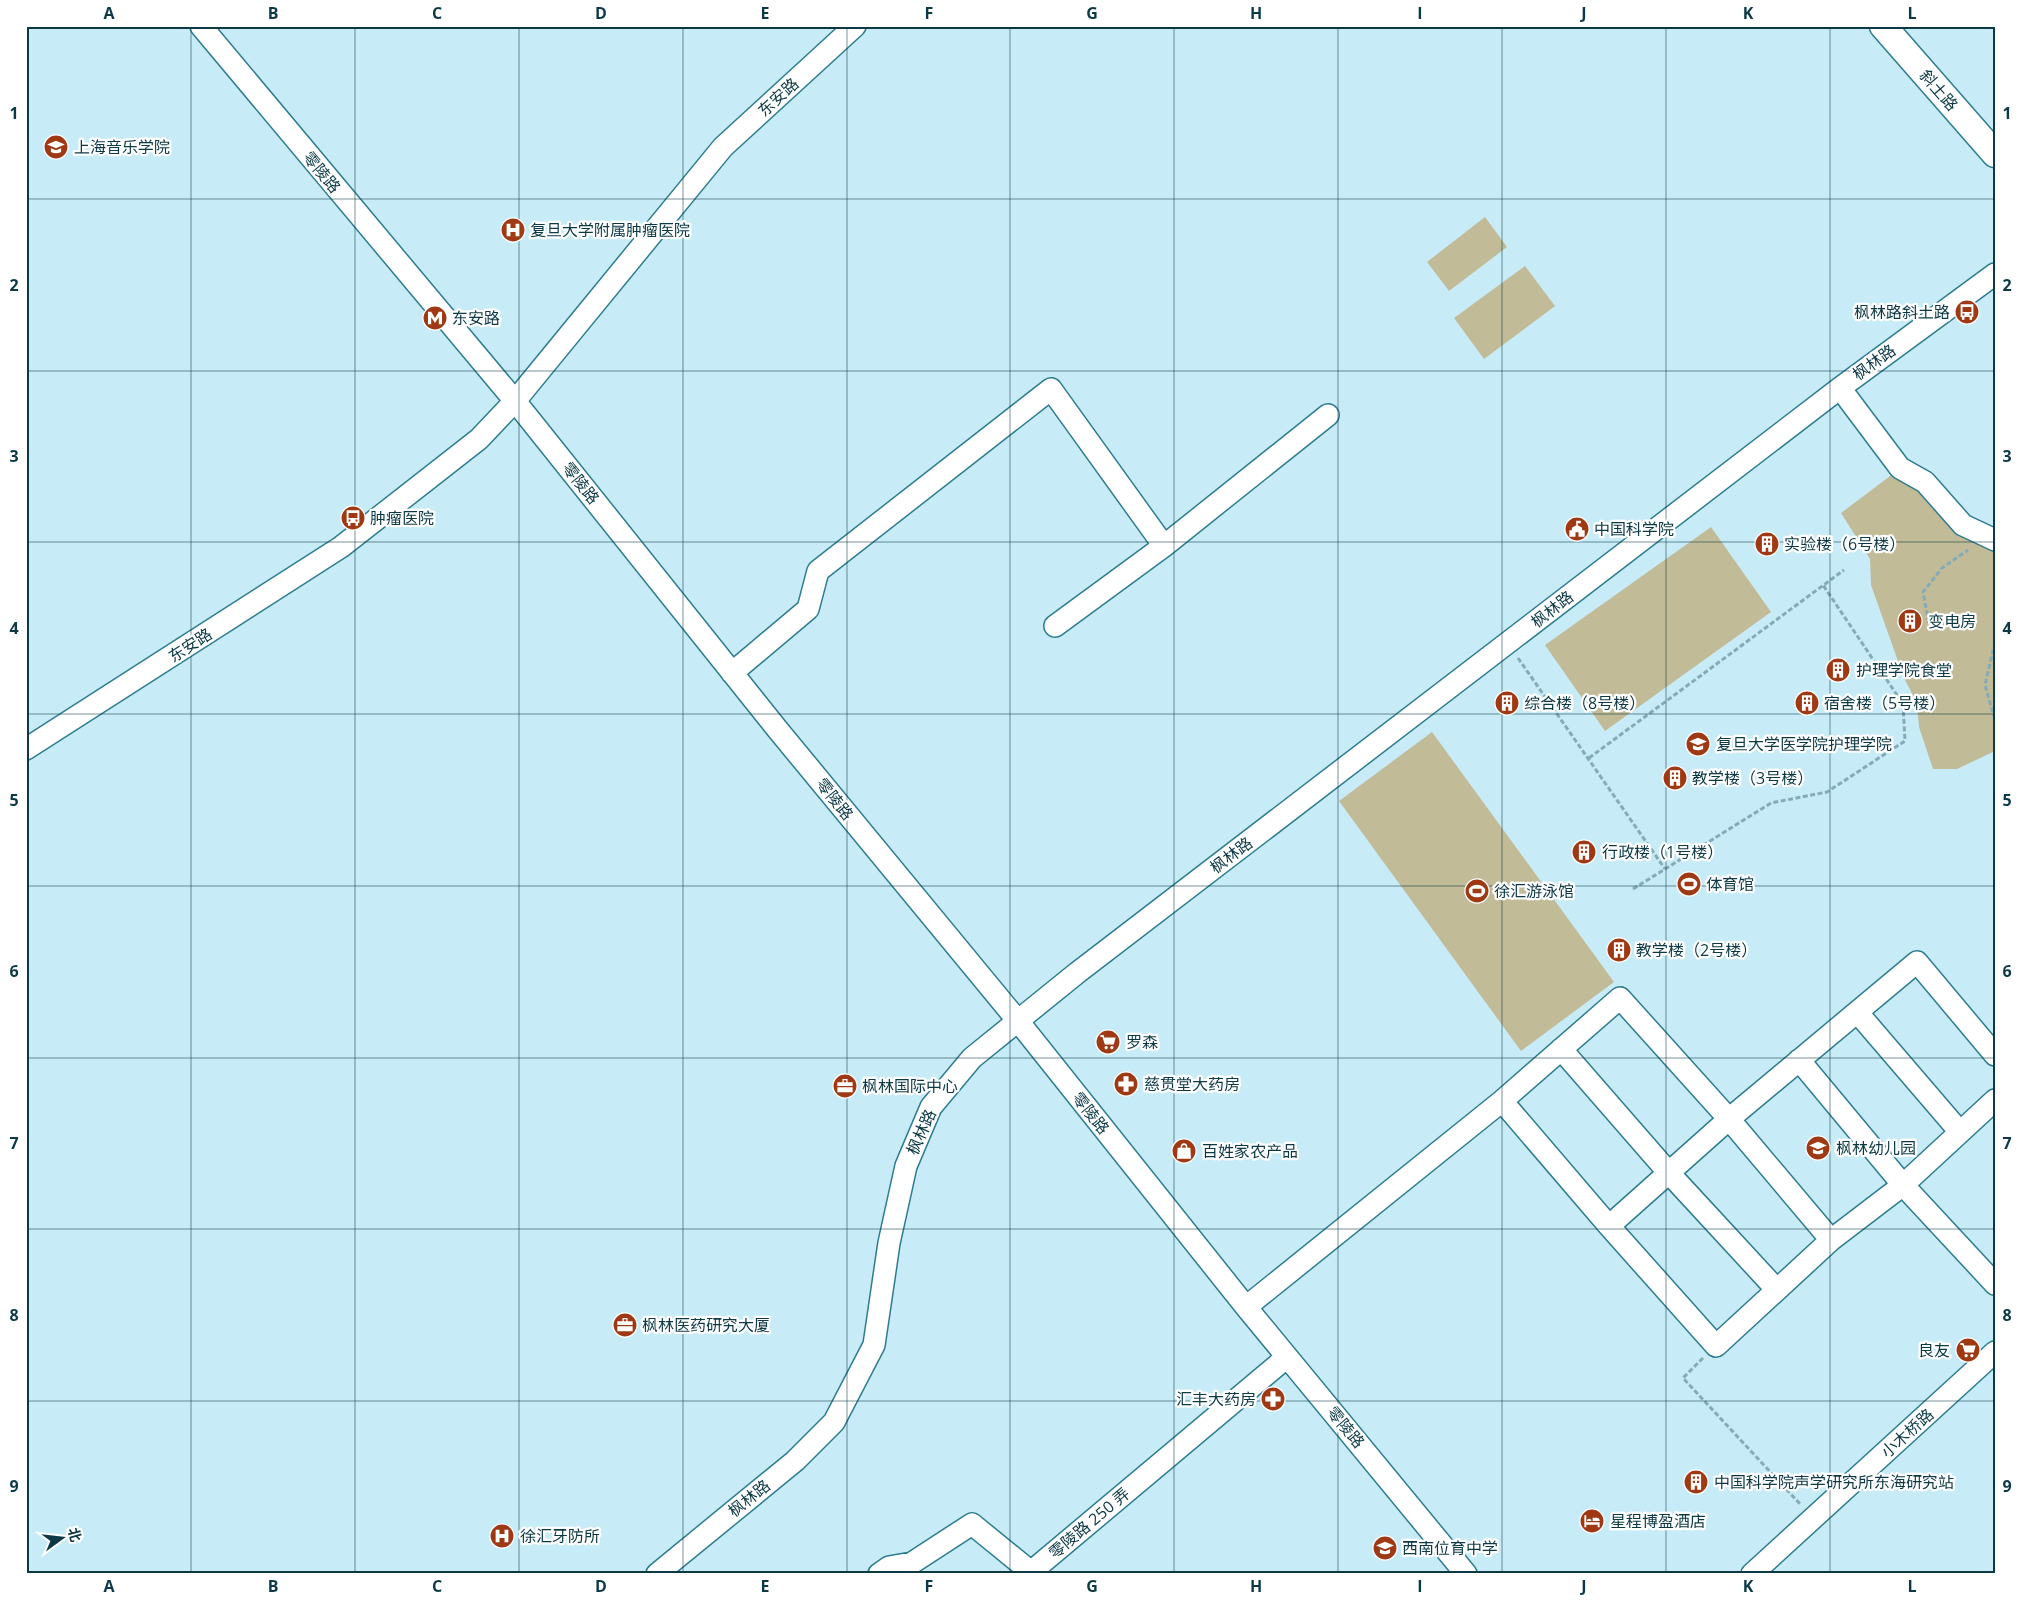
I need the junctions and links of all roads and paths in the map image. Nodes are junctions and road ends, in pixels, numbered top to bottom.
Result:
1 (201, 26) edge
2 (855, 26) edge
3 (1883, 26) edge
4 (1995, 154) edge
5 (1995, 274) edge
6 (1840, 388) junction
7 (515, 401) junction
8 (1328, 415) dead end
9 (1991, 538) edge
10 (1164, 546) junction
11 (1844, 570) dead end
12 (1824, 585) junction
13 (1055, 626) dead end
14 (1930, 630) dead end
15 (1995, 642) edge
16 (1507, 643) junction
17 (732, 673) junction
18 (1995, 720) edge
19 (26, 749) edge
20 (1588, 758) junction
21 (1665, 869) junction
22 (1633, 889) dead end
23 (1857, 1012) junction
24 (1018, 1021) junction
25 (1561, 1049) junction
26 (1995, 1055) edge
27 (1799, 1060) junction
28 (1995, 1100) edge
29 (1502, 1101) junction
30 (1729, 1119) junction
31 (1960, 1132) junction
32 (1668, 1173) junction
33 (1903, 1185) junction
34 (1609, 1226) junction
35 (1831, 1240) junction
36 (1995, 1284) edge
37 (1776, 1290) junction
38 (1246, 1307) junction
39 (1716, 1346) junction
40 (1995, 1352) edge
41 (1287, 1357) junction
42 (1813, 1518) junction
43 (657, 1574) edge
44 (879, 1574) edge
45 (1466, 1574) edge
46 (1752, 1574) edge

1 - 7 street, 零陵路
2 - 7 street, 东安路
3 - 4 main road, 斜土路
5 - 6 street, 枫林路
6 - 9 street
6 - 16 street, 枫林路
7 - 17 street, 零陵路
7 - 19 street, 东安路
8 - 10 street
9 - 14 path
10 - 13 street
10 - 17 street
11 - 12 path
12 - 20 path
12 - 21 path
15 - 18 path
16 - 20 path
16 - 24 street, 枫林路
17 - 24 street, 零陵路
20 - 21 path
21 - 22 path
23 - 26 street
23 - 27 street
23 - 31 street
24 - 38 street, 零陵路
24 - 43 street, 枫林路
25 - 29 street
25 - 30 street
25 - 32 street
27 - 30 street
27 - 33 street
28 - 31 street
29 - 34 street
29 - 38 street
30 - 32 street
30 - 35 street
31 - 33 street
32 - 34 street
32 - 37 street
33 - 35 street
33 - 36 street
34 - 39 street
35 - 37 street
37 - 39 street
38 - 41 street, 零陵路
39 - 42 path
40 - 42 street, 小木桥路
41 - 44 street, 零陵路 250 弄
41 - 45 street, 零陵路
42 - 46 street, 小木桥路

